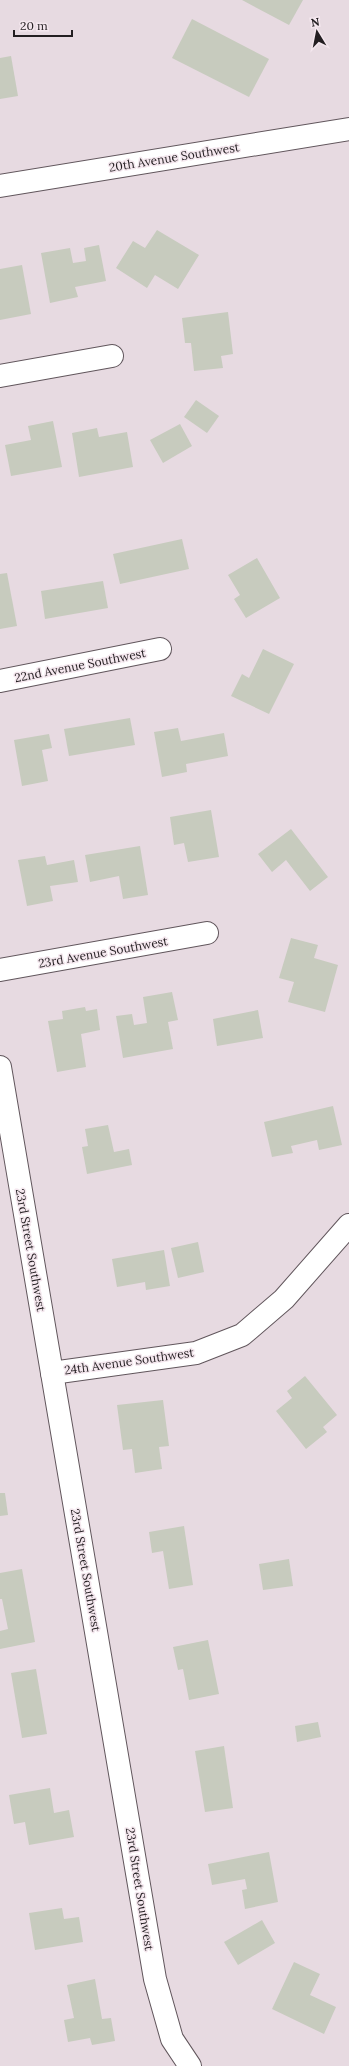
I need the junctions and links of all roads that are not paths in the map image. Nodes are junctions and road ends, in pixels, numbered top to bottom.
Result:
1 (349, 129) edge
2 (0, 186) edge
3 (112, 356) dead end
4 (0, 376) edge
5 (160, 649) dead end
6 (0, 681) edge
7 (207, 934) dead end
8 (0, 970) edge
9 (0, 1067) edge
10 (349, 1225) edge
11 (52, 1372) junction
12 (190, 2066) edge

1 - 2 street, 20th Avenue Southwest
3 - 4 street
5 - 6 street, 22nd Avenue Southwest
7 - 8 street, 23rd Avenue Southwest
9 - 11 street, 23rd Street Southwest
10 - 11 street, 24th Avenue Southwest
11 - 12 street, 23rd Street Southwest

